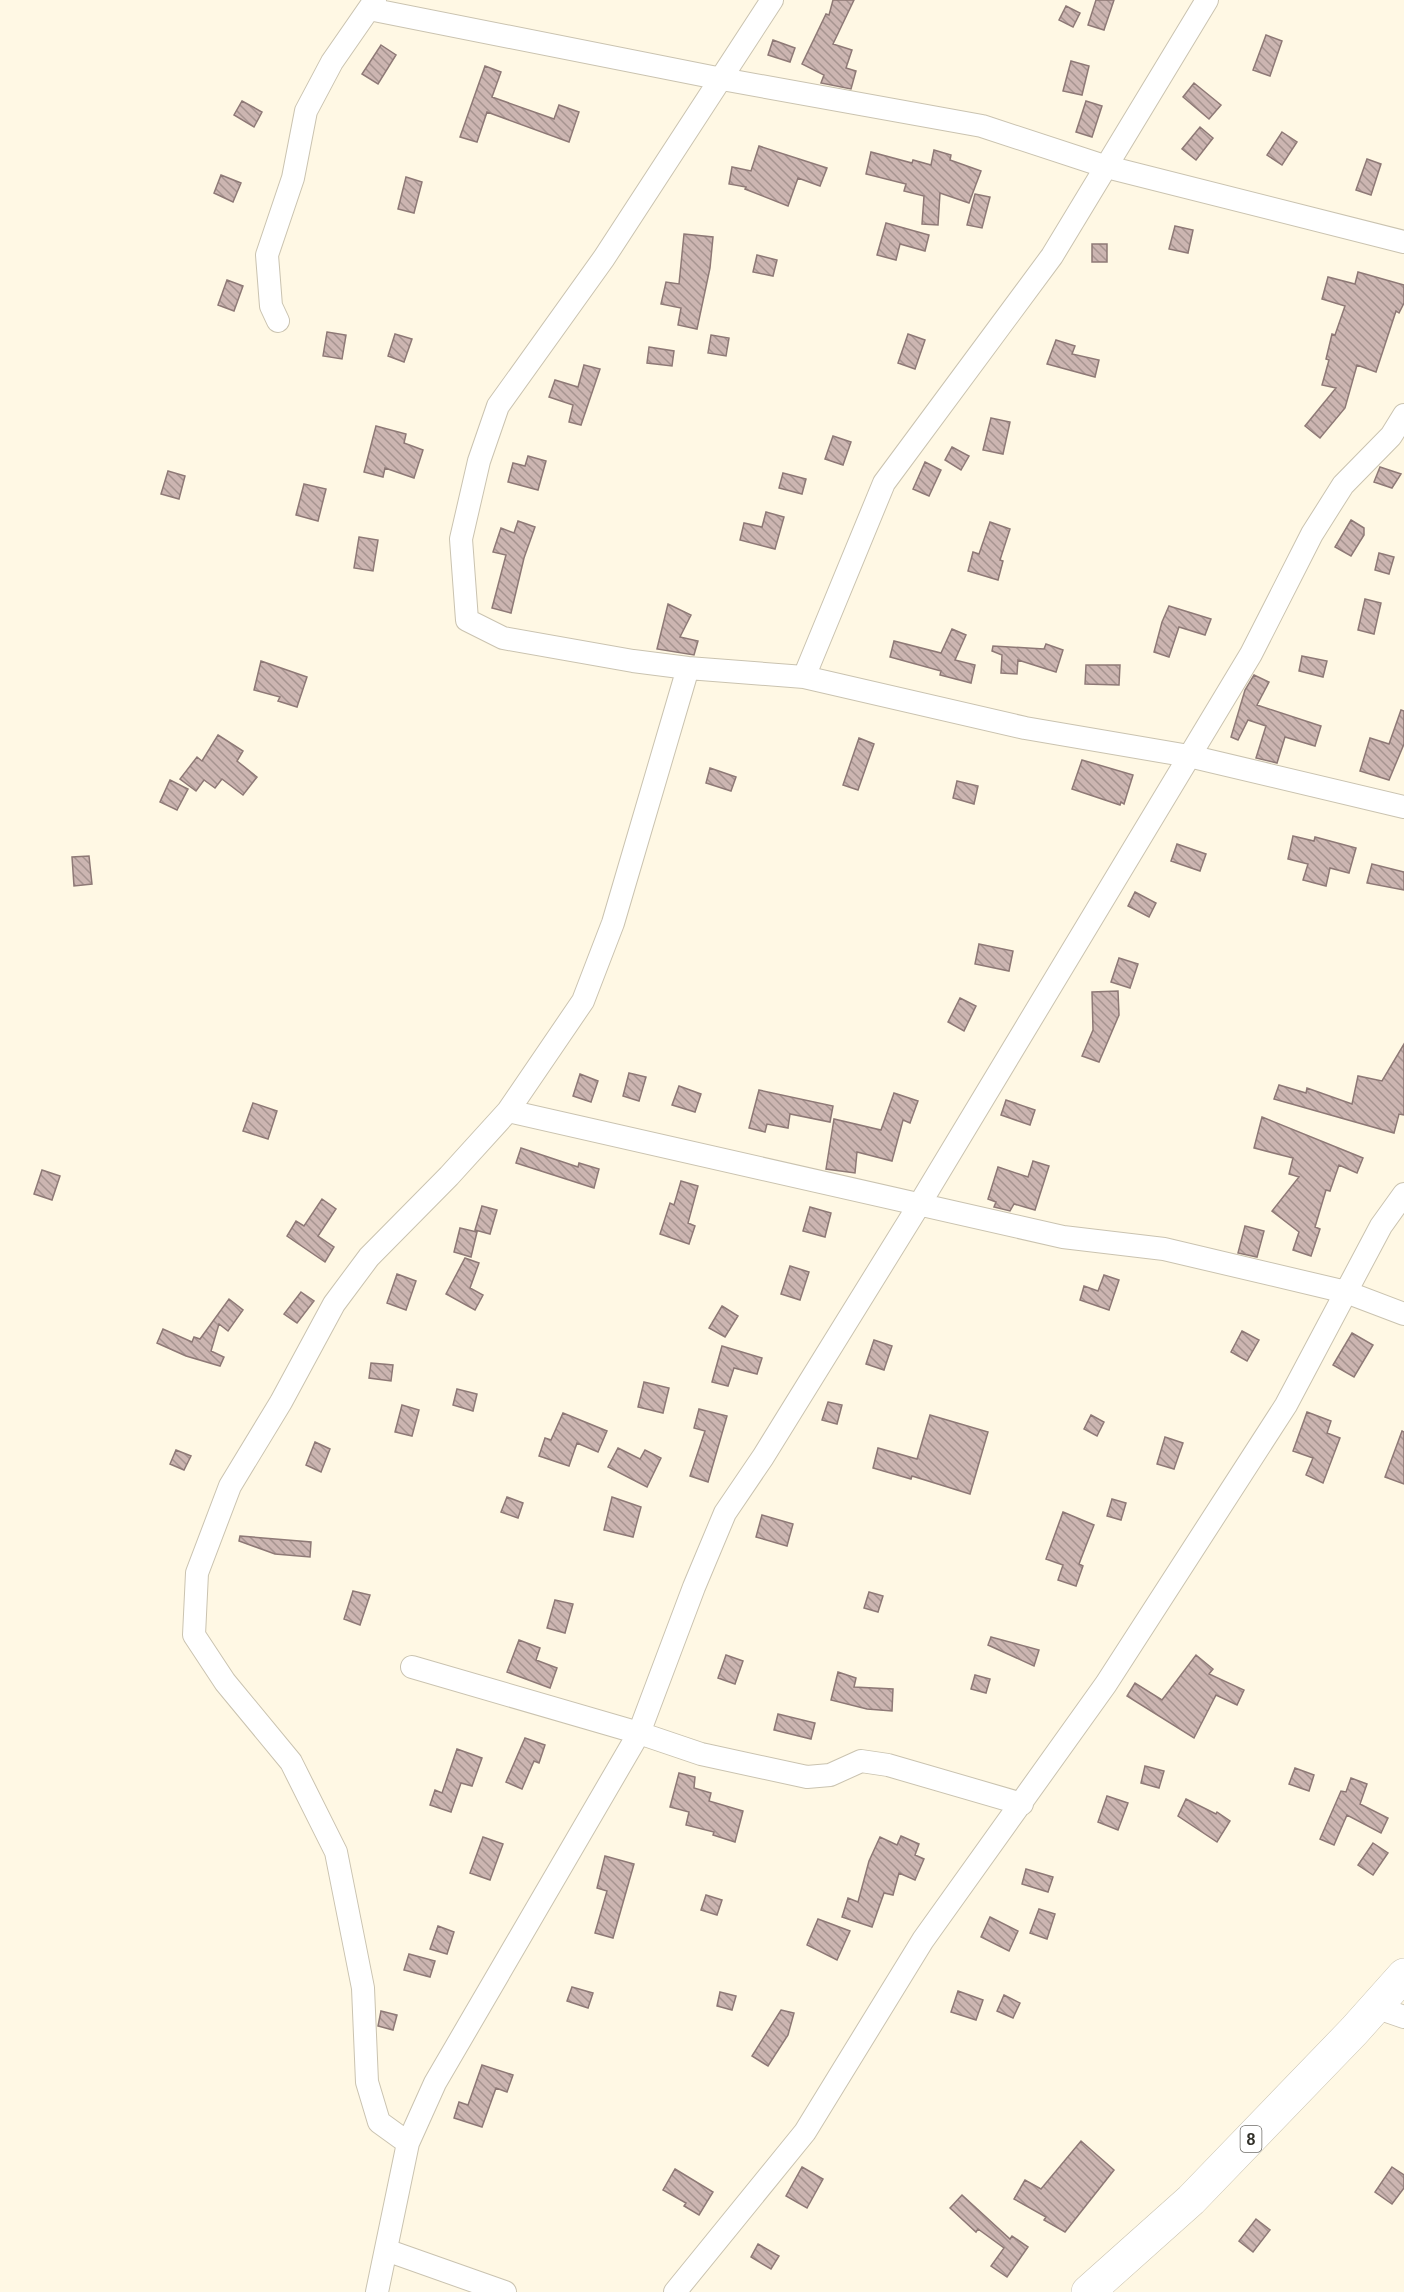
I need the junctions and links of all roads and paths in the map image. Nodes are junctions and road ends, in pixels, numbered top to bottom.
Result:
1 (772, 0) edge
2 (1207, 0) edge
3 (372, 4) edge
4 (722, 79) junction
5 (1107, 167) junction
6 (1404, 242) edge
7 (278, 321) dead end
8 (1404, 415) edge
9 (688, 668) junction
10 (804, 677) junction
11 (1188, 756) junction
12 (1404, 807) edge
13 (507, 1111) junction
14 (1404, 1194) edge
15 (919, 1205) junction
16 (1346, 1292) junction
17 (1404, 1314) edge
18 (412, 1667) dead end
19 (639, 1733) junction
20 (1022, 1804) junction
21 (1404, 1975) edge
22 (1390, 2012) edge
23 (408, 2143) junction
24 (386, 2250) junction
25 (376, 2292) edge
26 (505, 2292) edge
27 (675, 2292) edge
28 (1088, 2292) edge

1 - 4 street
2 - 5 street
3 - 4 street
3 - 7 street
4 - 5 street
4 - 9 street
5 - 6 street
5 - 10 street
8 - 11 street
9 - 10 street
9 - 13 street
10 - 11 street
11 - 12 street
11 - 15 street
13 - 15 street
13 - 23 street
14 - 16 street
15 - 16 street
15 - 19 street
16 - 17 street
16 - 20 street
18 - 19 street
19 - 20 street
19 - 23 street
20 - 27 street
21 - 22 main road, 8
22 - 28 main road, 8
23 - 24 street
24 - 25 street
24 - 26 street

